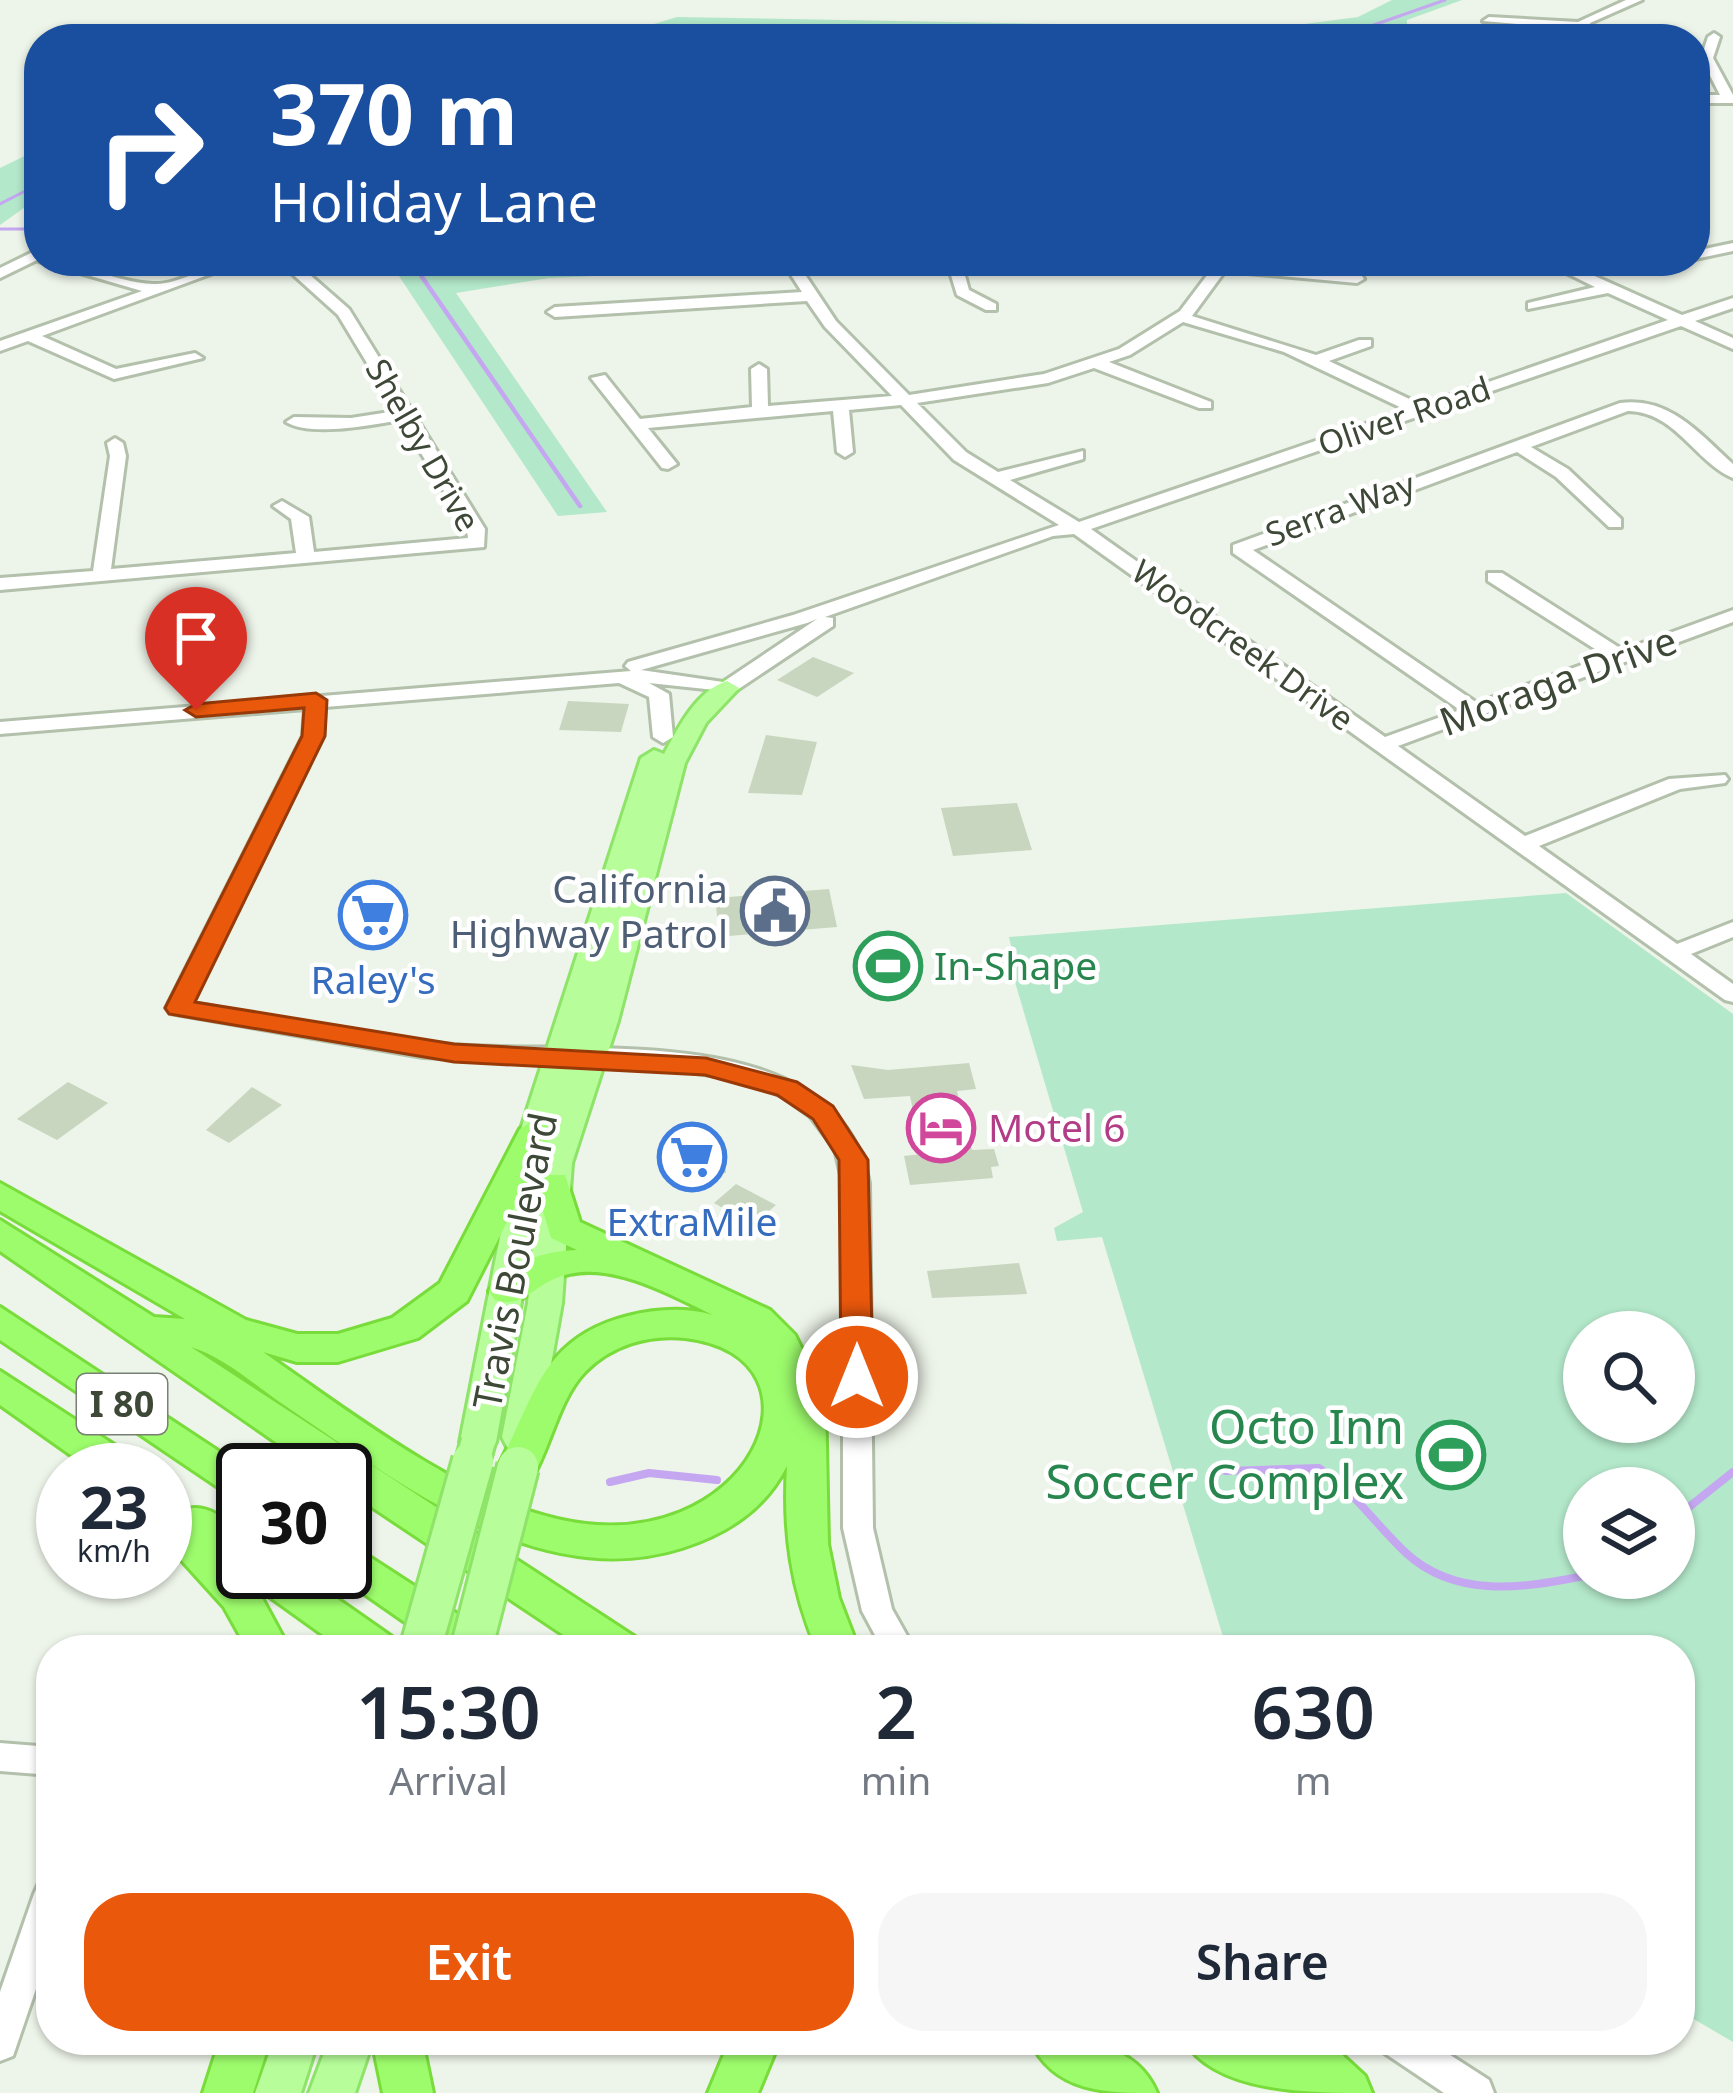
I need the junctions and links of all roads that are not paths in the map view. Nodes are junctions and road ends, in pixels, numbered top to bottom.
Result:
1 (1628, 1) edge
2 (1489, 21) dead end
3 (1512, 24) edge
4 (1594, 24) edge
5 (1714, 37) dead end
6 (1710, 49) edge
7 (1710, 63) edge
8 (1731, 99) edge
9 (105, 276) edge
10 (193, 276) edge
11 (302, 276) edge
12 (797, 276) edge
13 (958, 276) edge
14 (1219, 276) edge
15 (1330, 276) edge
16 (1580, 276) edge
17 (1357, 279) dead end
18 (153, 289) junction
19 (1607, 289) junction
20 (808, 296) junction
21 (1733, 303) edge
22 (1533, 306) dead end
23 (991, 307) dead end
24 (555, 312) dead end
25 (1184, 318) junction
26 (1681, 321) junction
27 (29, 336) junction
28 (1365, 343) dead end
29 (1733, 344) edge
30 (0, 346) edge
31 (195, 358) dead end
32 (1318, 360) junction
33 (1094, 362) junction
34 (760, 369) dead end
35 (599, 378) dead end
36 (906, 403) junction
37 (1204, 405) dead end
38 (842, 409) junction
39 (760, 410) junction
40 (1420, 410) junction
41 (406, 414) junction
42 (294, 422) dead end
43 (638, 424) junction
44 (115, 443) dead end
45 (1517, 445) junction
46 (845, 452) dead end
47 (1077, 455) dead end
48 (668, 464) dead end
49 (1733, 473) edge
50 (994, 479) junction
51 (282, 506) dead end
52 (1616, 524) dead end
53 (1075, 529) junction
54 (306, 559) junction
55 (100, 576) junction
56 (1495, 577) dead end
57 (0, 584) edge
58 (1733, 616) edge
59 (800, 620) junction
60 (1622, 657) junction
61 (634, 666) junction
62 (614, 678) junction
63 (475, 686) junction
64 (718, 686) junction
65 (316, 700) junction
66 (1475, 711) junction
67 (0, 728) edge
68 (663, 737) junction
69 (1382, 745) junction
70 (1718, 779) dead end
71 (1522, 845) junction
72 (1733, 929) edge
73 (1675, 953) junction
74 (1733, 995) edge
75 (575, 1059) junction
76 (537, 1129) junction
77 (554, 1184) junction
78 (0, 1195) edge
79 (0, 1233) edge
80 (638, 1262) junction
81 (549, 1264) junction
82 (508, 1291) junction
83 (0, 1321) edge
84 (146, 1330) junction
85 (0, 1385) edge
86 (83, 1443) edge
87 (518, 1467) junction
88 (216, 1469) edge
89 (192, 1540) edge
90 (372, 1577) edge
91 (305, 1599) edge
92 (263, 1635) edge
93 (356, 1635) edge
94 (424, 1635) edge
95 (454, 1635) edge
96 (479, 1635) edge
97 (597, 1635) edge
98 (832, 1635) edge
99 (891, 1635) edge
100 (0, 1757) edge
101 (36, 1760) edge
102 (36, 1938) edge
103 (0, 2044) edge
104 (239, 2055) edge
105 (291, 2055) edge
106 (346, 2055) edge
107 (401, 2055) edge
108 (749, 2055) edge
109 (1077, 2055) edge
110 (1231, 2055) edge
111 (1307, 2055) edge
112 (1419, 2055) edge
113 (228, 2093) edge
114 (278, 2093) edge
115 (332, 2093) edge
116 (408, 2093) edge
117 (733, 2093) edge
118 (1132, 2093) edge
119 (1288, 2093) edge
120 (1347, 2093) edge
121 (1476, 2093) edge

1 - 4 street
2 - 3 street
5 - 6 street
7 - 8 street
9 - 18 street
10 - 18 street
11 - 41 street, Shelby Drive
12 - 20 street, Woodcreek Drive
13 - 23 street
14 - 25 street
15 - 17 street
16 - 19 street
18 - 27 street
19 - 22 street
19 - 26 street
20 - 24 street
20 - 36 street, Woodcreek Drive
21 - 26 street, Oliver Road
25 - 32 street
25 - 33 street
26 - 29 street
26 - 40 street, Oliver Road
27 - 30 street
27 - 31 street
28 - 32 street
32 - 40 street
33 - 36 street
33 - 37 street
34 - 39 street
35 - 43 street
36 - 38 street
36 - 50 street, Woodcreek Drive
38 - 39 street
38 - 46 street
39 - 43 street
40 - 53 street, Oliver Road
41 - 42 street
41 - 54 street, Shelby Drive
43 - 48 street
44 - 55 street
45 - 49 street, Serra Way
45 - 52 street
45 - 66 street, Serra Way
47 - 50 street
50 - 53 street, Woodcreek Drive
51 - 54 street
53 - 59 street, Oliver Road
53 - 64 street, Oliver Road
53 - 69 street, Woodcreek Drive
54 - 55 street, Shelby Drive
55 - 57 street, Shelby Drive
56 - 60 street
58 - 60 street, Moraga Drive
59 - 61 street, Oliver Road
59 - 64 street, Oliver Road
60 - 66 street, Moraga Drive
61 - 63 street, Oliver Road
61 - 64 street, Oliver Road
62 - 63 street, Oliver Road
62 - 64 street, Oliver Road
62 - 68 street
63 - 65 street, Oliver Road
64 - 68 main road, Travis Boulevard
64 - 75 main road, Travis Boulevard
65 - 67 street, Oliver Road
65 - 75 street
66 - 69 street, Moraga Drive
68 - 75 main road, Travis Boulevard
69 - 71 street, Woodcreek Drive
70 - 71 street
71 - 73 street, Woodcreek Drive
72 - 73 street
73 - 74 street, Woodcreek Drive
75 - 76 main road, Travis Boulevard
75 - 77 main road, Travis Boulevard
75 - 99 street
76 - 78 highway
76 - 82 main road, Travis Boulevard
77 - 80 highway
77 - 81 main road, Travis Boulevard
79 - 84 highway, I 80
80 - 81 highway
80 - 98 highway
81 - 82 highway
81 - 87 main road, Travis Boulevard
82 - 94 main road, Travis Boulevard, bridge
83 - 88 highway, I 80
84 - 87 highway
84 - 97 highway, I 80
85 - 86 highway
87 - 96 main road, Travis Boulevard, bridge
89 - 92 highway
90 - 95 highway
91 - 93 highway
100 - 101 street
102 - 103 street
104 - 113 highway
105 - 114 main road
106 - 115 main road
107 - 116 highway
108 - 117 highway
109 - 118 highway
110 - 119 highway
111 - 120 highway
112 - 121 street

